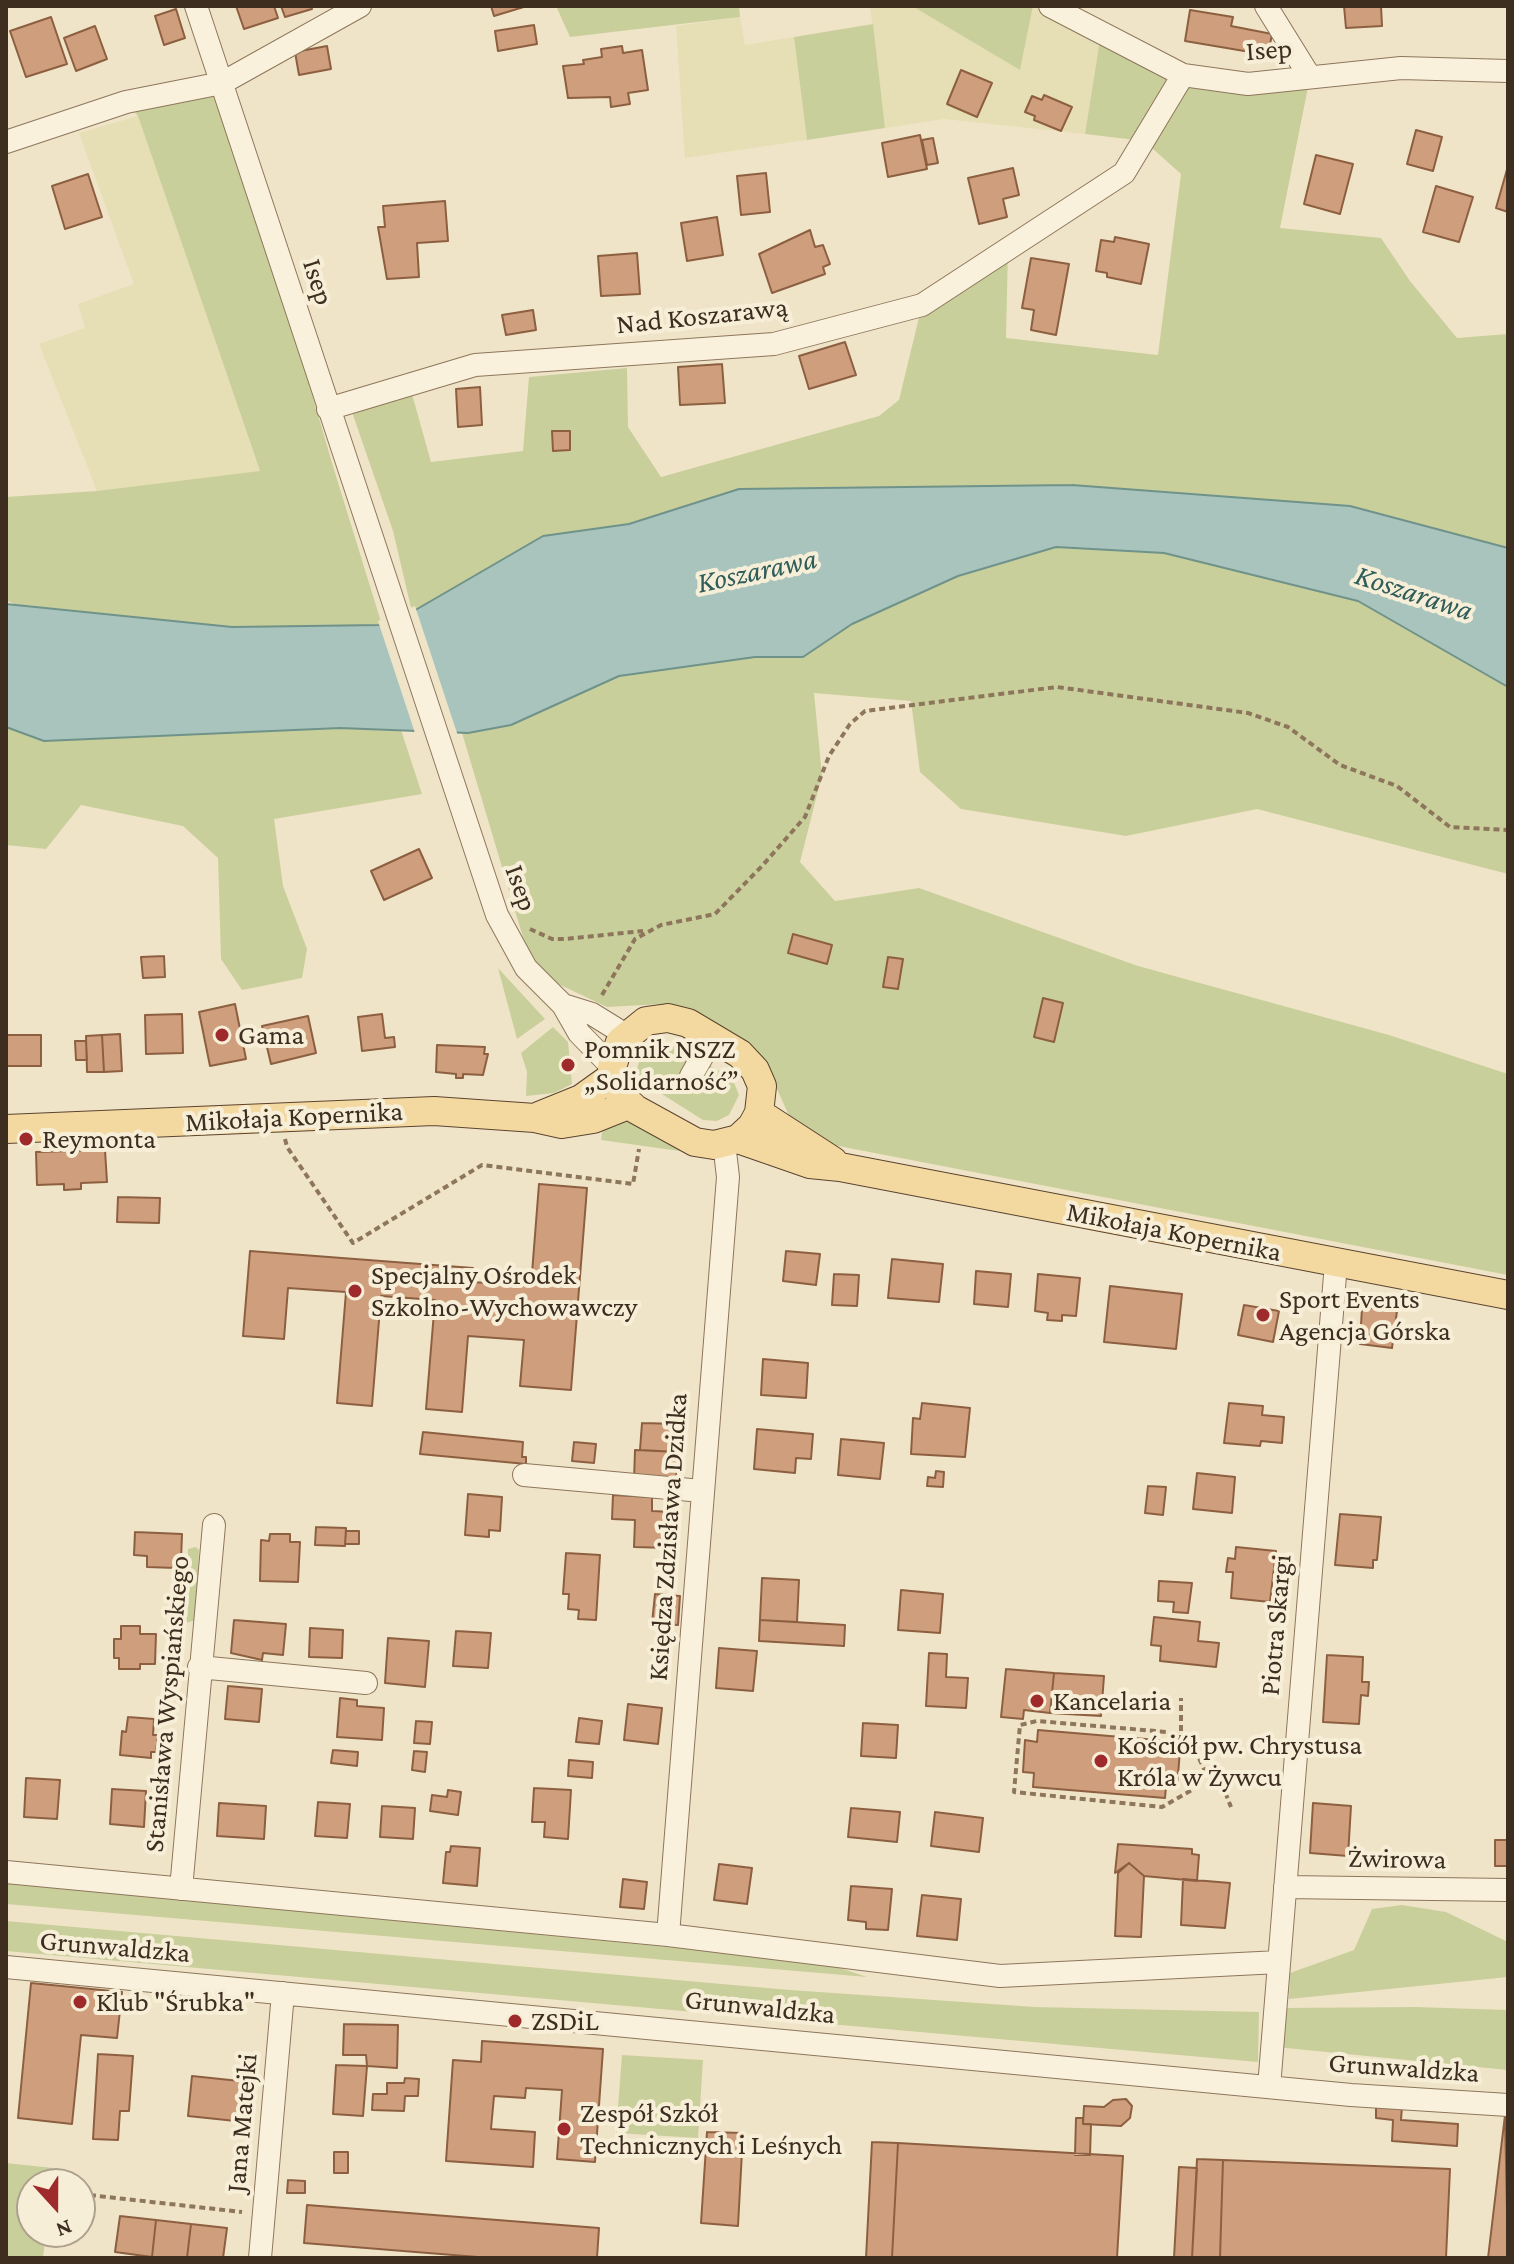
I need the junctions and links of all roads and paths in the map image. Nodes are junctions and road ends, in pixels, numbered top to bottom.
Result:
1 (196, 6) edge
2 (360, 6) edge
3 (1050, 6) edge
4 (1266, 6) edge
5 (1508, 71) edge
6 (1183, 75) junction
7 (1310, 77) junction
8 (222, 83) junction
9 (6, 142) edge
10 (328, 409) junction
11 (1508, 830) edge
12 (519, 920) dead end
13 (645, 931) junction
14 (563, 1005) junction
15 (595, 1008) dead end
16 (626, 1035) junction
17 (713, 1038) junction
18 (613, 1072) junction
19 (691, 1076) dead end
20 (628, 1105) junction
21 (759, 1113) junction
22 (280, 1117) junction
23 (535, 1118) junction
24 (6, 1129) edge
25 (731, 1141) junction
26 (639, 1149) dead end
27 (840, 1167) junction
28 (1336, 1263) junction
29 (1508, 1295) edge
30 (524, 1475) dead end
31 (702, 1491) junction
32 (214, 1525) dead end
33 (199, 1667) junction
34 (366, 1683) dead end
35 (1181, 1698) dead end
36 (1181, 1741) junction
37 (1206, 1773) junction
38 (1218, 1774) junction
39 (1294, 1780) junction
40 (1231, 1807) dead end
41 (6, 1872) edge
42 (1285, 1887) junction
43 (181, 1889) junction
44 (1508, 1890) edge
45 (668, 1935) junction
46 (1279, 1962) junction
47 (6, 1967) edge
48 (283, 1993) junction
49 (1269, 2087) junction
50 (1508, 2105) edge
51 (96, 2196) edge
52 (264, 2214) junction
53 (260, 2258) edge

1 - 8 street, Isep
2 - 8 street
3 - 6 street, Isep
4 - 7 street
5 - 7 street, Isep
6 - 7 street, Isep
6 - 10 street, Nad Koszarawą
8 - 9 street
8 - 10 street, Isep
10 - 14 street, Isep
11 - 13 path
12 - 13 path
13 - 15 path
14 - 16 street, Isep
14 - 18 street, Isep
16 - 17 main road
16 - 18 main road
17 - 19 street
17 - 21 main road
18 - 20 main road
18 - 23 main road, Mikołaja Kopernika
20 - 23 main road, Mikołaja Kopernika
20 - 25 main road
21 - 25 main road
21 - 27 main road, Mikołaja Kopernika
22 - 23 main road, Mikołaja Kopernika
22 - 24 main road, Mikołaja Kopernika
22 - 26 path
25 - 27 main road, Mikołaja Kopernika
25 - 31 street, Księdza Zdzisława Dzidka
27 - 28 main road, Mikołaja Kopernika
28 - 29 main road, Mikołaja Kopernika
28 - 39 street, Piotra Skargi
30 - 31 street
31 - 45 street, Księdza Zdzisława Dzidka
32 - 33 street, Stanisława Wyspiańskiego
33 - 34 street
33 - 43 street, Stanisława Wyspiańskiego
35 - 36 path
36 - 37 path
36 - 37 path
37 - 38 path
38 - 39 path
38 - 40 path
39 - 42 street, Piotra Skargi
41 - 43 street
42 - 44 street, Żwirowa
42 - 46 street, Piotra Skargi
43 - 45 street
45 - 46 street
46 - 49 street, Piotra Skargi
47 - 48 street, Grunwaldzka
48 - 49 street, Grunwaldzka
48 - 52 street, Jana Matejki
49 - 50 street, Grunwaldzka
51 - 52 path
52 - 53 street, Jana Matejki

